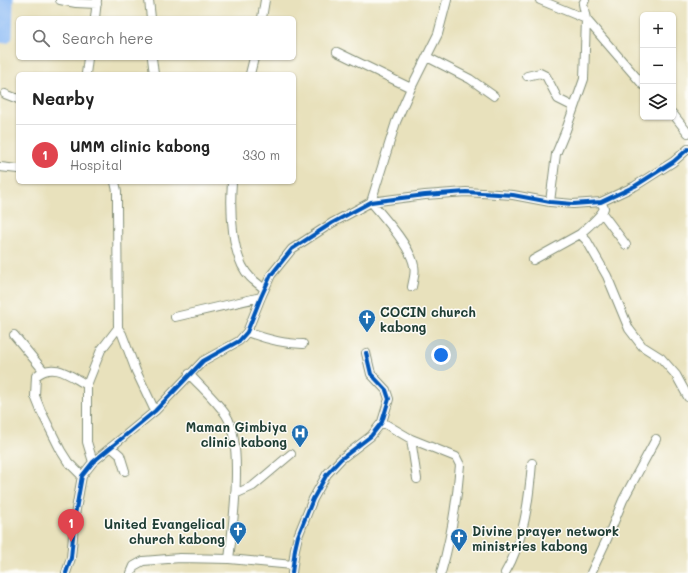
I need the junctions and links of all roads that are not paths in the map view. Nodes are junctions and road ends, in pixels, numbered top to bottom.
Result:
1 (60, 0) edge
2 (149, 0) edge
3 (265, 0) edge
4 (447, 0) edge
5 (540, 0) edge
6 (585, 0) edge
7 (97, 2) edge
8 (95, 16) edge
9 (151, 16) edge
10 (262, 16) edge
11 (586, 19) junction
12 (337, 52) dead end
13 (427, 57) junction
14 (88, 60) edge
15 (152, 60) edge
16 (254, 60) edge
17 (86, 72) edge
18 (154, 72) edge
19 (250, 72) edge
20 (527, 76) dead end
21 (642, 84) edge
22 (411, 88) junction
23 (5, 94) dead end
24 (494, 96) dead end
25 (16, 98) edge
26 (574, 107) junction
27 (676, 118) edge
28 (688, 133) edge
29 (688, 149) edge
30 (0, 167) edge
31 (16, 169) edge
32 (114, 184) edge
33 (232, 184) edge
34 (370, 202) junction
35 (550, 202) junction
36 (601, 202) junction
37 (602, 213) junction
38 (580, 234) junction
39 (626, 245) dead end
40 (533, 260) dead end
41 (412, 287) dead end
42 (264, 289) junction
43 (261, 297) junction
44 (175, 317) dead end
45 (118, 328) junction
46 (248, 332) junction
47 (14, 335) dead end
48 (303, 344) dead end
49 (366, 353) dead end
50 (43, 370) junction
51 (189, 374) junction
52 (87, 385) junction
53 (688, 397) edge
54 (156, 411) junction
55 (382, 422) junction
56 (411, 439) junction
57 (656, 439) dead end
58 (111, 446) junction
59 (291, 454) dead end
60 (93, 462) junction
61 (532, 463) dead end
62 (124, 471) dead end
63 (82, 476) junction
64 (416, 479) dead end
65 (235, 494) junction
66 (229, 559) junction
67 (292, 569) edge
68 (66, 573) edge
69 (131, 573) edge
70 (441, 573) edge
71 (505, 573) edge
72 (591, 573) edge

1 - 7 street
2 - 9 street
3 - 10 street
4 - 13 street
5 - 11 street
6 - 11 street
7 - 8 street
11 - 21 street
11 - 26 street
12 - 22 street
13 - 22 street
13 - 24 street
14 - 17 street
15 - 18 street
16 - 19 street
20 - 26 street
22 - 34 street
23 - 25 street
26 - 35 street
27 - 28 street
29 - 36 street
30 - 31 street
32 - 45 street
33 - 42 street
34 - 35 street
34 - 41 street
34 - 42 street
35 - 36 street
36 - 37 street
37 - 38 street
37 - 39 street
38 - 40 street
38 - 53 street
42 - 43 street
43 - 44 street
43 - 46 street
45 - 52 street
45 - 54 street
46 - 48 street
46 - 51 street
47 - 50 street
49 - 55 street
50 - 52 street
50 - 63 street
51 - 54 street
51 - 65 street
52 - 60 street
54 - 58 street
55 - 56 street
55 - 67 street
56 - 64 street
56 - 70 street
57 - 72 street
58 - 60 street
58 - 62 street
59 - 65 street
60 - 63 street
61 - 71 street
63 - 68 street
65 - 66 street
66 - 67 street
66 - 69 street

